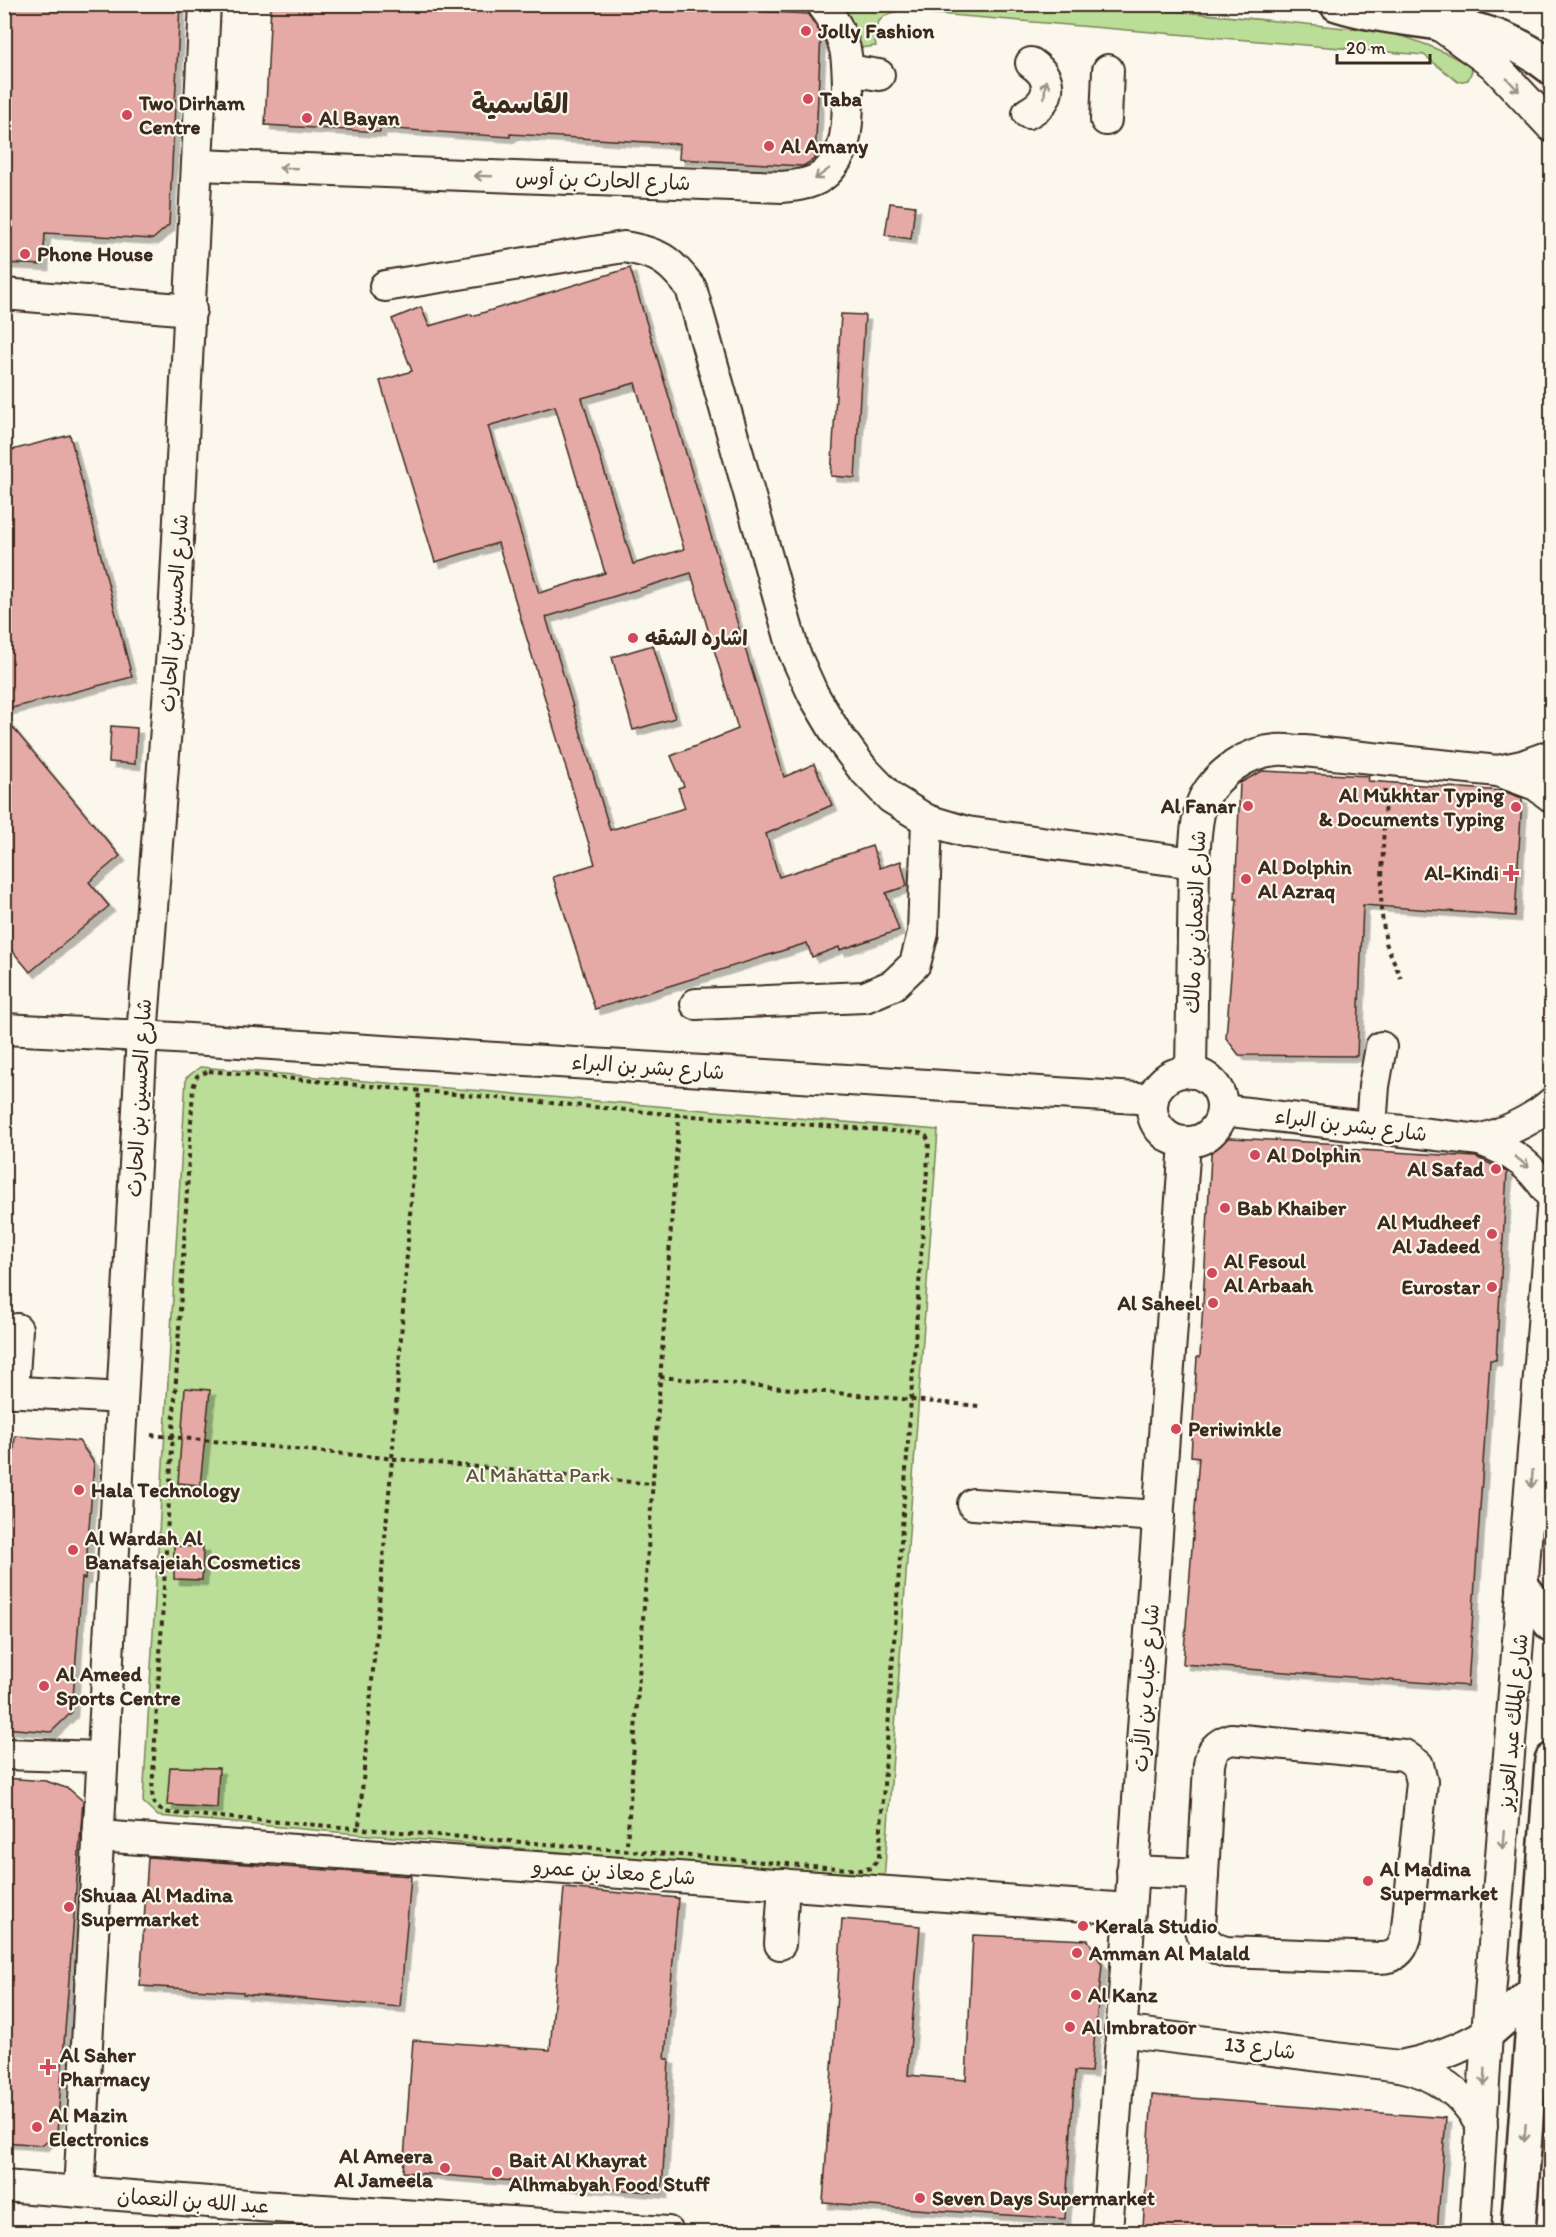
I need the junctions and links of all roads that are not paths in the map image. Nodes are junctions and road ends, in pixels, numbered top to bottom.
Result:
1 (205, 4) edge
2 (822, 4) edge
3 (1337, 4) edge
4 (1435, 22) junction
5 (1031, 63) dead end
6 (1551, 68) edge
7 (848, 70) junction
8 (1108, 70) dead end
9 (879, 75) dead end
10 (1028, 113) dead end
11 (1106, 120) dead end
12 (1551, 127) edge
13 (198, 165) junction
14 (385, 286) dead end
15 (4, 294) edge
16 (191, 310) junction
17 (1551, 755) edge
18 (1498, 771) junction
19 (1551, 797) edge
20 (927, 820) junction
21 (1194, 862) junction
22 (696, 1004) dead end
23 (4, 1029) edge
24 (142, 1036) junction
25 (1381, 1047) dead end
26 (1191, 1072) junction
27 (1153, 1099) junction
28 (1551, 1103) edge
29 (1222, 1110) junction
30 (1371, 1127) junction
31 (1480, 1140) junction
32 (1185, 1143) junction
33 (1551, 1197) edge
34 (1551, 1211) edge
35 (17, 1329) dead end
36 (9, 1391) edge
37 (122, 1398) junction
38 (973, 1504) dead end
39 (1159, 1516) junction
40 (1524, 1588) junction
41 (1551, 1625) edge
42 (4, 1754) edge
43 (103, 1757) junction
44 (1551, 1760) edge
45 (98, 1836) junction
46 (1132, 1871) junction
47 (1203, 1874) junction
48 (784, 1884) junction
49 (1129, 1909) junction
50 (780, 1944) dead end
51 (1534, 1992) junction
52 (1120, 2031) junction
53 (1487, 2033) junction
54 (1400, 2066) junction
55 (1482, 2126) junction
56 (4, 2186) edge
57 (79, 2192) junction
58 (260, 2219) edge
59 (432, 2225) edge
60 (668, 2232) edge
61 (1107, 2232) edge
62 (1475, 2232) edge
63 (1518, 2232) edge

1 - 13 street, شارع الحسين بن الحارث
2 - 7 street, شارع الحارث بن أوس
3 - 4 highway
4 - 6 highway
4 -> 12 street
10 -> 5 street
7 - 9 street
7 -> 13 street, شارع الحارث بن أوس
8 - 11 street
13 - 16 street, شارع الحسين بن الحارث
14 - 20 street
15 - 16 street
16 - 24 street, شارع الحسين بن الحارث
17 - 18 street, شارع النعمان بن مالك
18 - 19 street, شارع النعمان بن مالك
18 - 21 street, شارع النعمان بن مالك
20 - 21 street
20 - 22 street
21 - 26 street, شارع النعمان بن مالك
23 - 24 street, شارع بشر بن البراء
24 - 27 street, شارع بشر بن البراء
24 - 37 street, شارع الحسين بن الحارث
25 - 30 street
26 - 27 street
26 - 29 street
27 - 32 street
28 - 31 street, شارع بشر بن البراء
29 - 30 street, شارع بشر بن البراء
29 - 32 street
30 - 31 street, شارع بشر بن البراء
31 -> 33 street, شارع بشر بن البراء
32 - 39 street, شارع خباب بن الأرت
34 -> 40 street, شارع الملك عبد العزيز
35 - 36 street
36 - 37 street
37 - 43 street, شارع الحسين بن الحارث
38 - 39 street
39 - 46 street, شارع خباب بن الأرت
40 - 41 highway
40 -> 53 street, شارع الملك عبد العزيز
42 - 43 street
43 - 45 street, شارع الحسين بن الحارث
44 - 51 highway, شارع الملك عبد العزيز
45 - 48 street, شارع معاذ بن عمرو
45 - 57 street, شارع الحسين بن الحارث
46 - 47 street
46 - 49 street, شارع خباب بن الأرت
47 - 47 street
48 - 49 street, شارع معاذ بن عمرو
48 - 50 street
49 - 52 street, شارع خباب بن الأرت
51 - 53 highway
51 -> 63 highway, شارع الملك عبد العزيز
52 - 54 street, شارع 13
52 - 61 street, شارع خباب بن الأرت
53 - 54 street, شارع 13
53 -> 55 street, شارع الملك عبد العزيز
54 - 55 street, شارع 13
55 - 62 street, شارع الملك عبد العزيز
56 - 57 street, عبد الله بن النعمان
57 - 58 street, عبد الله بن النعمان
58 - 59 street, عبد الله بن النعمان
59 - 60 street, عبد الله بن النعمان

